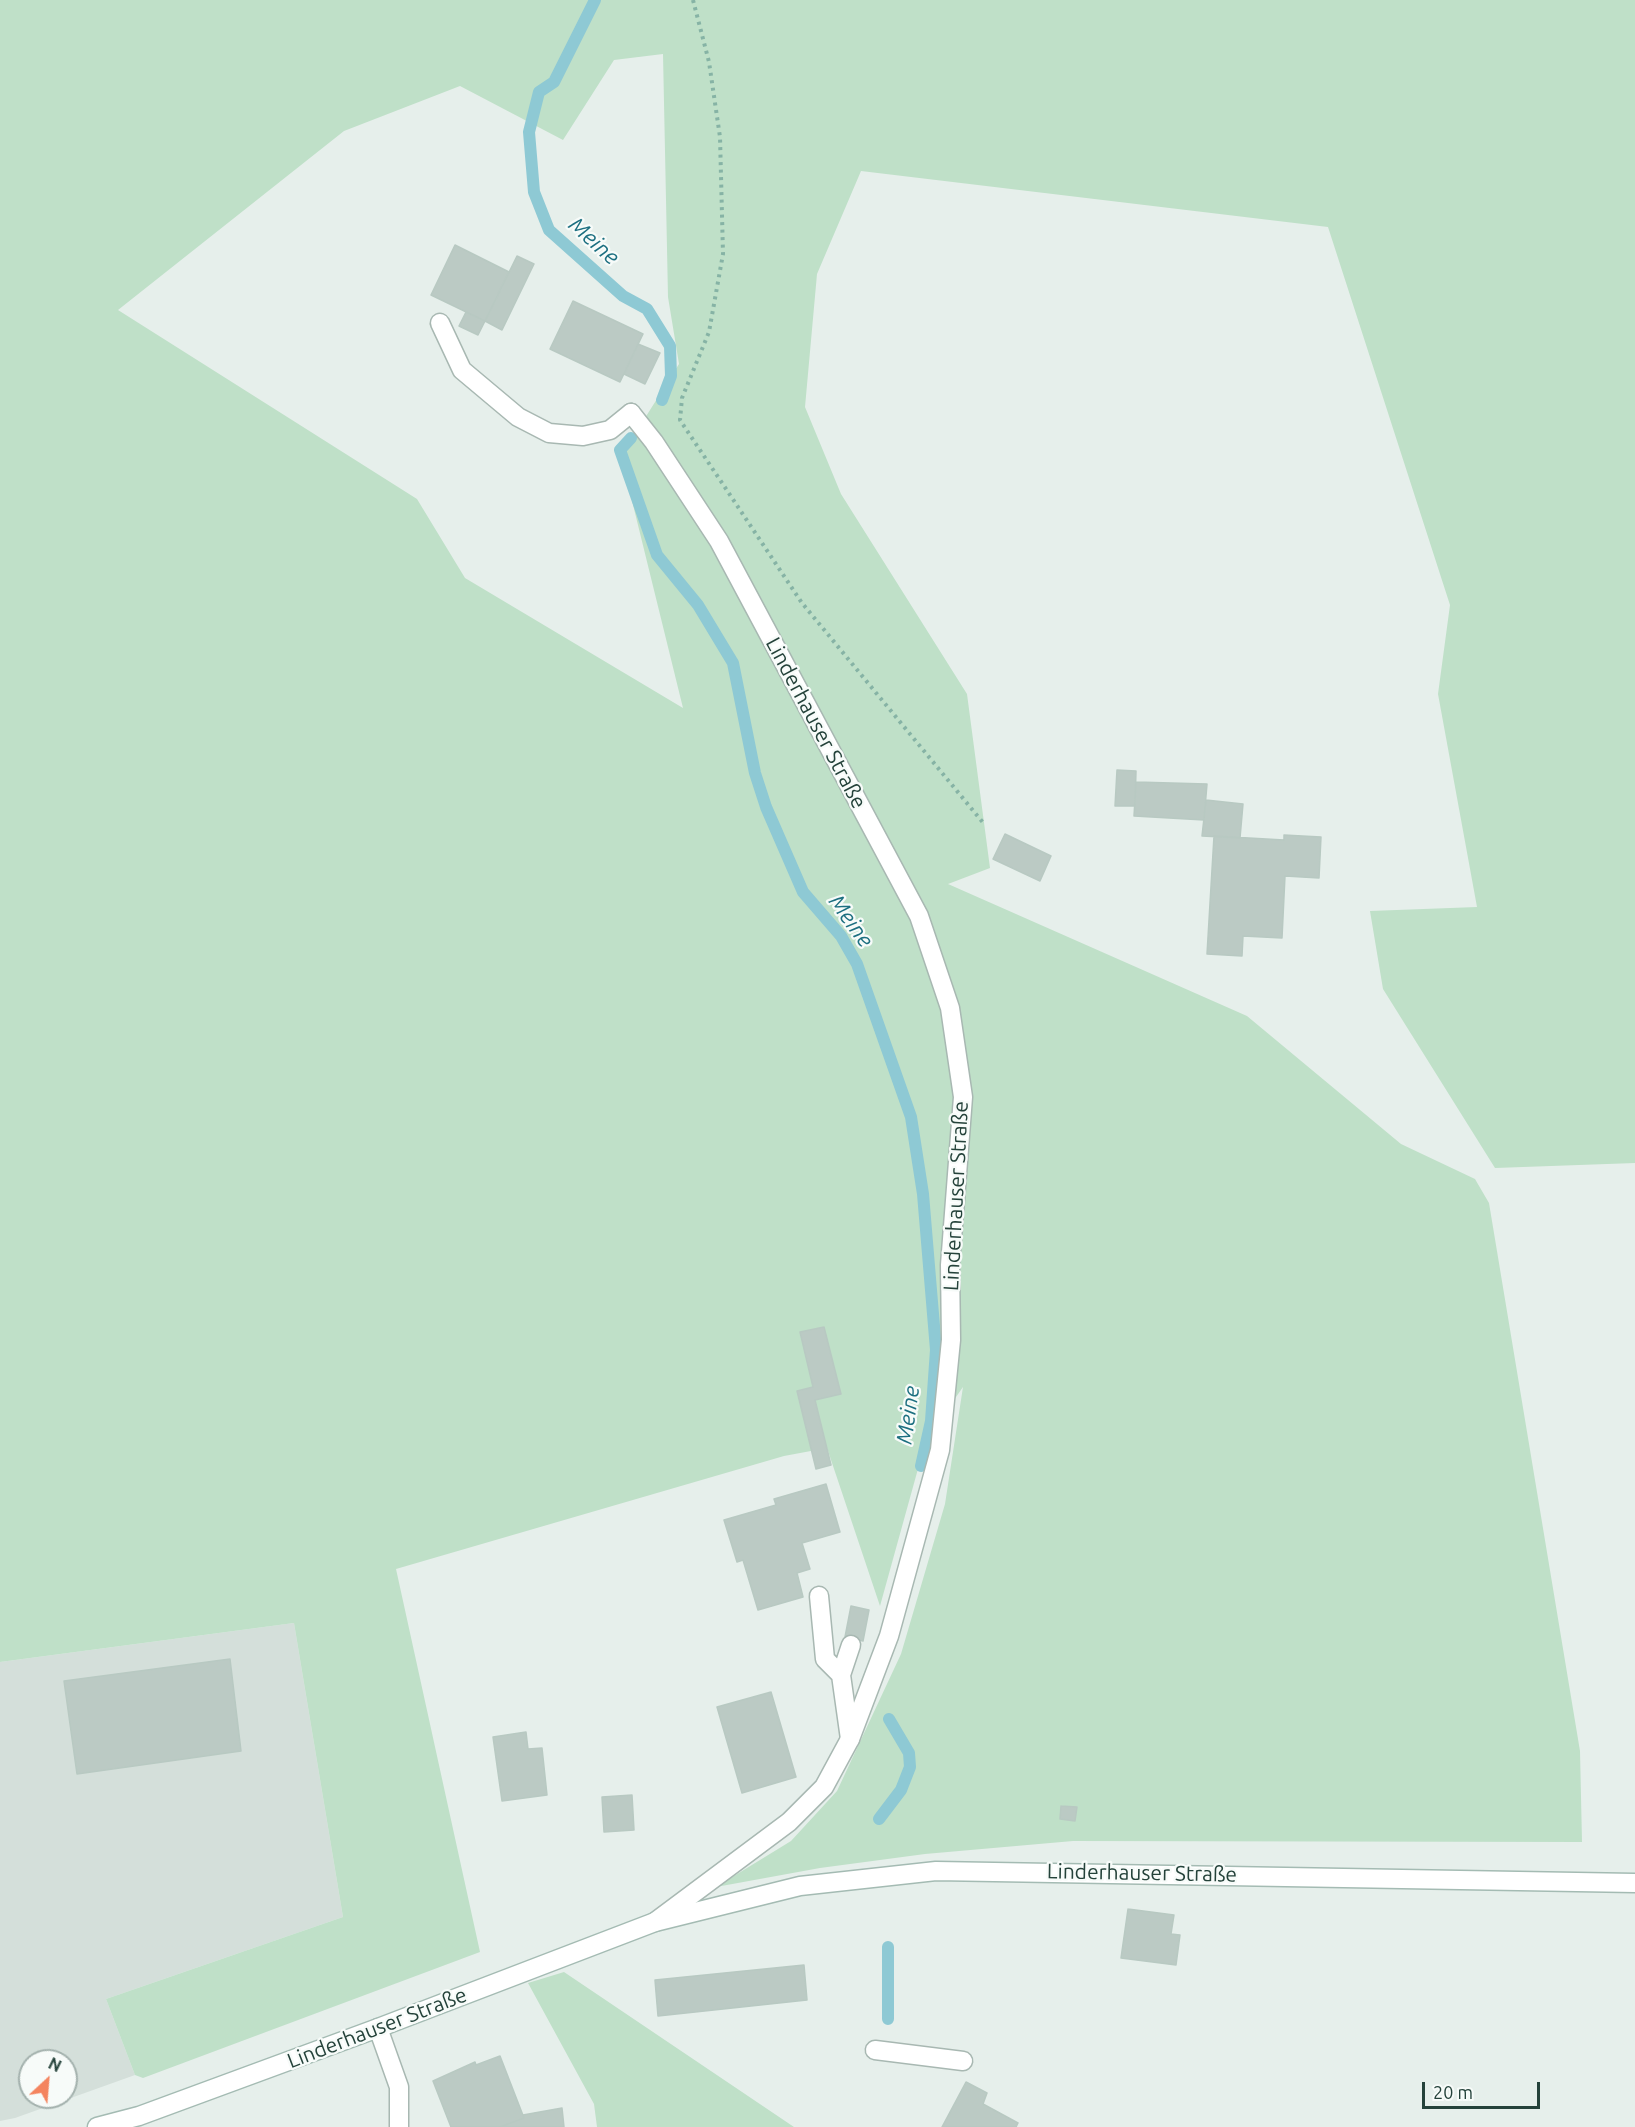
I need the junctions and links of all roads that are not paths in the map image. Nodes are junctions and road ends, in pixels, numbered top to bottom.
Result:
1 (440, 323) dead end
2 (819, 1596) dead end
3 (851, 1645) dead end
4 (841, 1674) junction
5 (850, 1739) junction
6 (1635, 1883) edge
7 (655, 1922) junction
8 (378, 2028) junction
9 (875, 2050) dead end
10 (963, 2061) dead end
11 (97, 2127) edge
12 (399, 2127) edge

1 - 5 street, Linderhauser Straße
2 - 4 street
3 - 4 street
4 - 5 street
5 - 7 street, Linderhauser Straße
6 - 7 street, Linderhauser Straße
7 - 8 street, Linderhauser Straße
8 - 11 street, Linderhauser Straße
8 - 12 street
9 - 10 street

